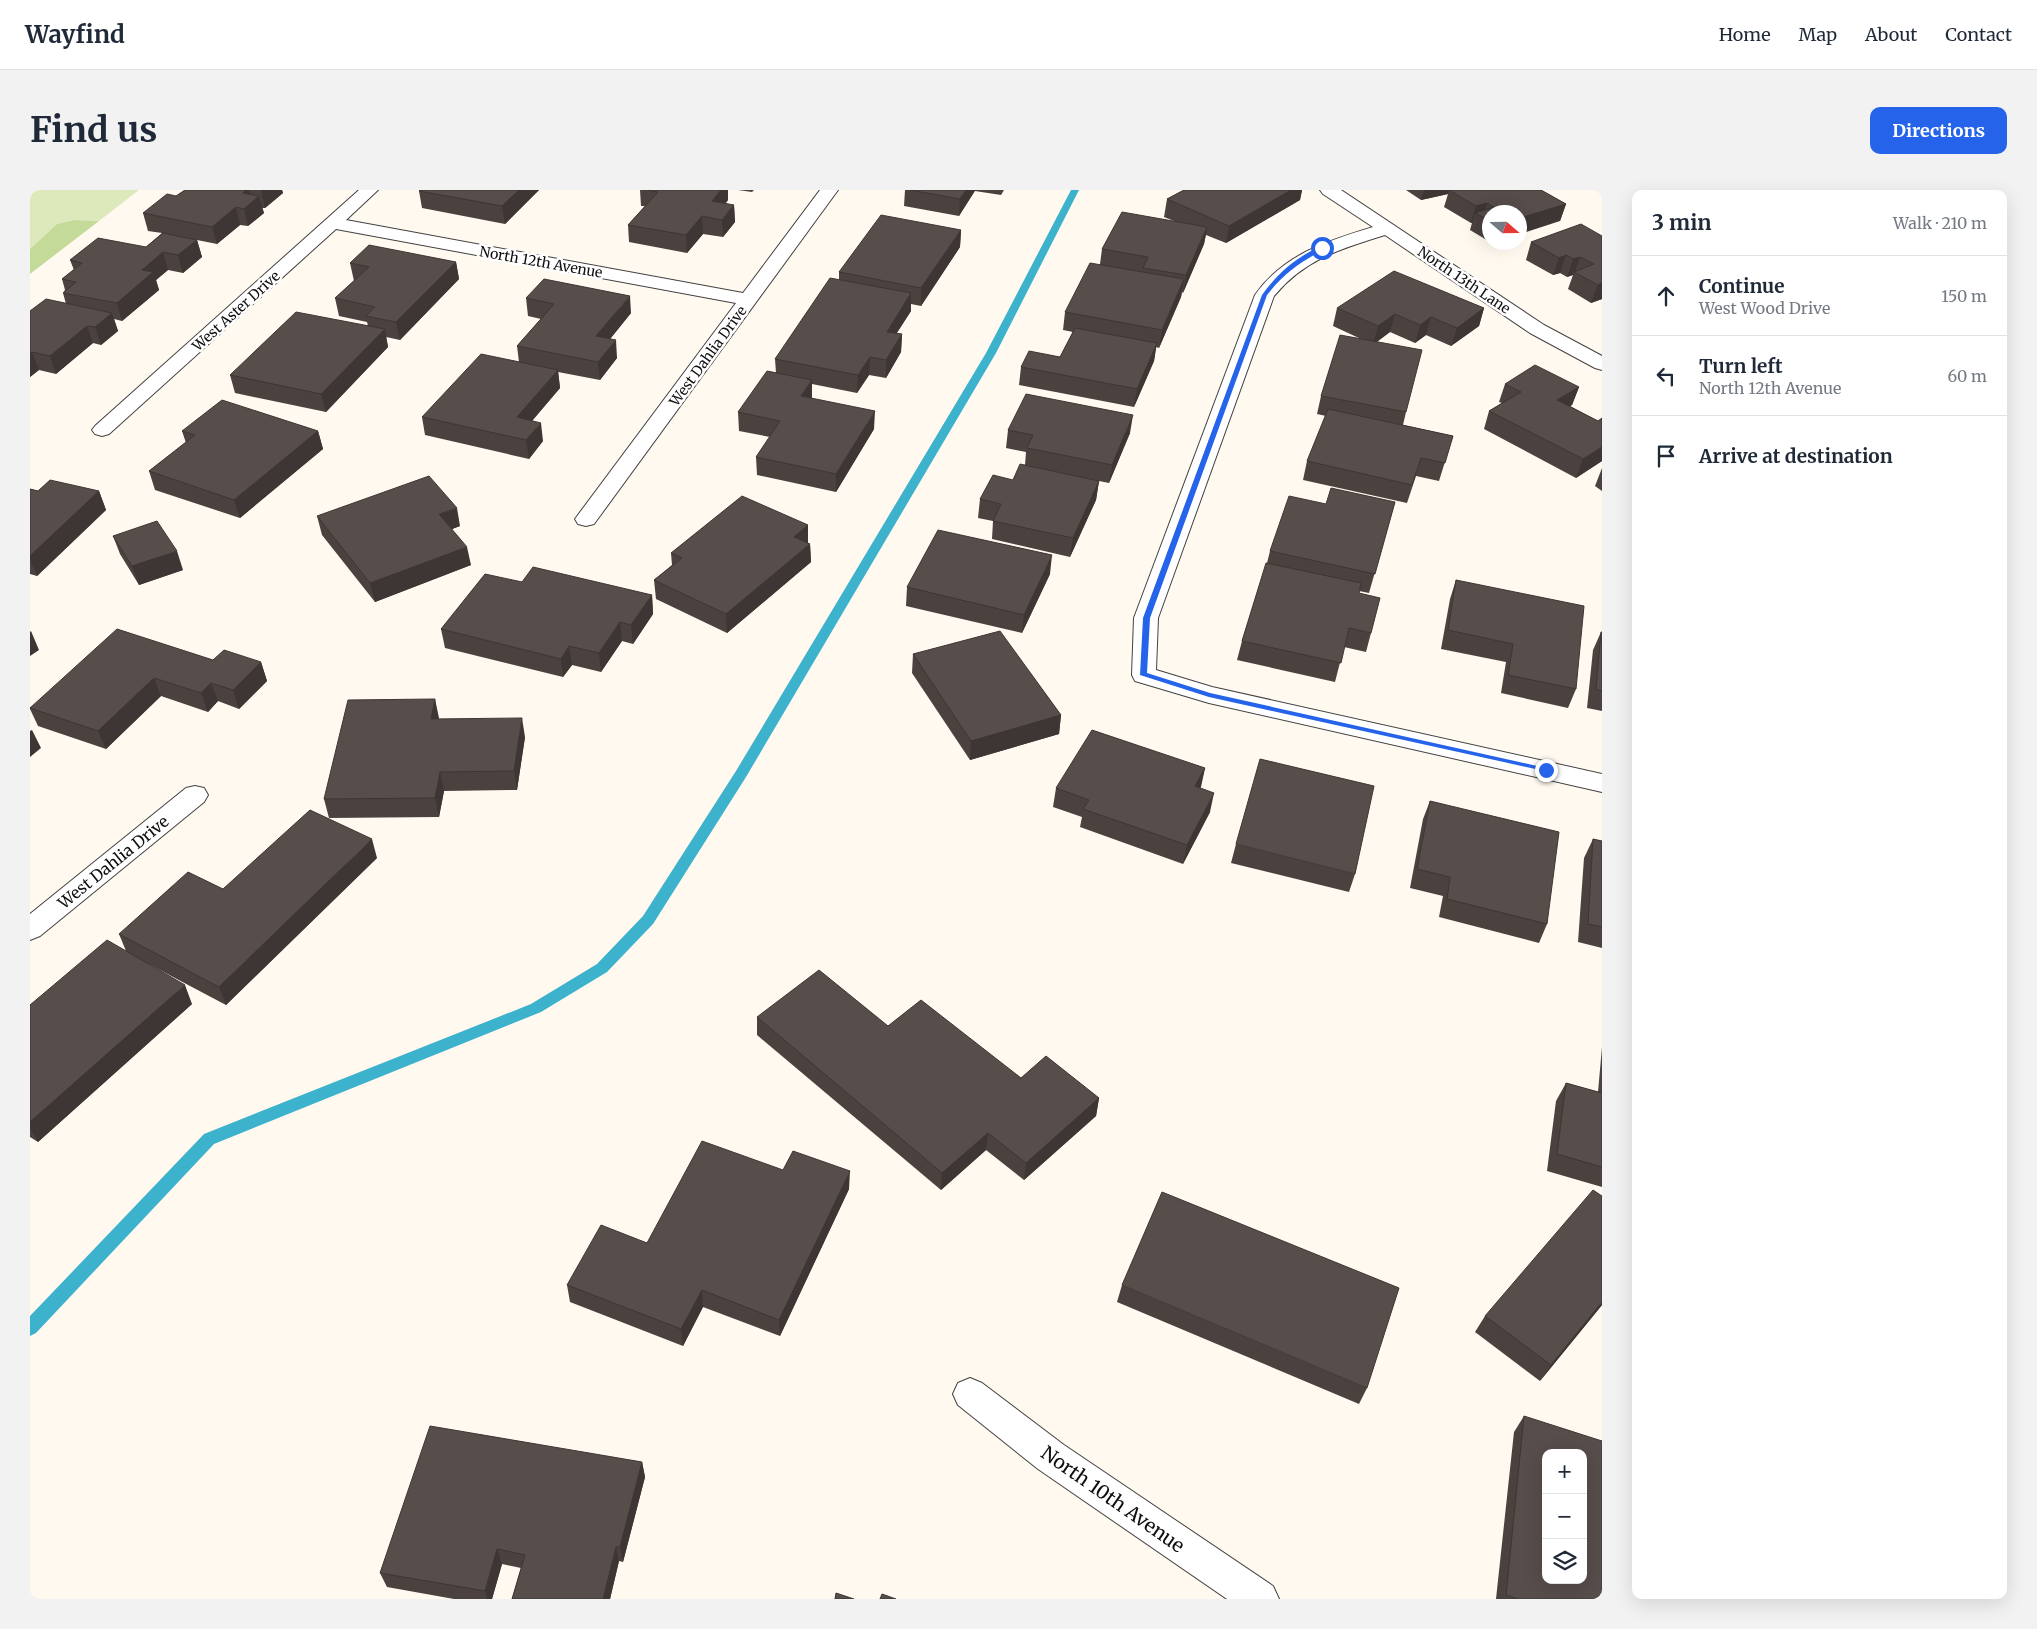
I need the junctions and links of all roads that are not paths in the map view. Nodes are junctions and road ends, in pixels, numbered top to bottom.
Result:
1 (369, 190) edge
2 (829, 190) edge
3 (1329, 190) edge
4 (332, 223) junction
5 (1388, 228) junction
6 (749, 300) junction
7 (1602, 364) edge
8 (102, 430) dead end
9 (586, 520) dead end
10 (1602, 783) edge
11 (195, 795) dead end
12 (30, 929) edge
13 (970, 1394) dead end
14 (1260, 1599) edge

1 - 4 street, West Aster Drive
2 - 6 street, West Dahlia Drive
3 - 5 street, North 13th Lane
4 - 6 street, North 12th Avenue
4 - 8 street, West Aster Drive
5 - 7 street, North 13th Lane
5 - 10 street
6 - 9 street, West Dahlia Drive
11 - 12 street, West Dahlia Drive
13 - 14 street, North 10th Avenue

